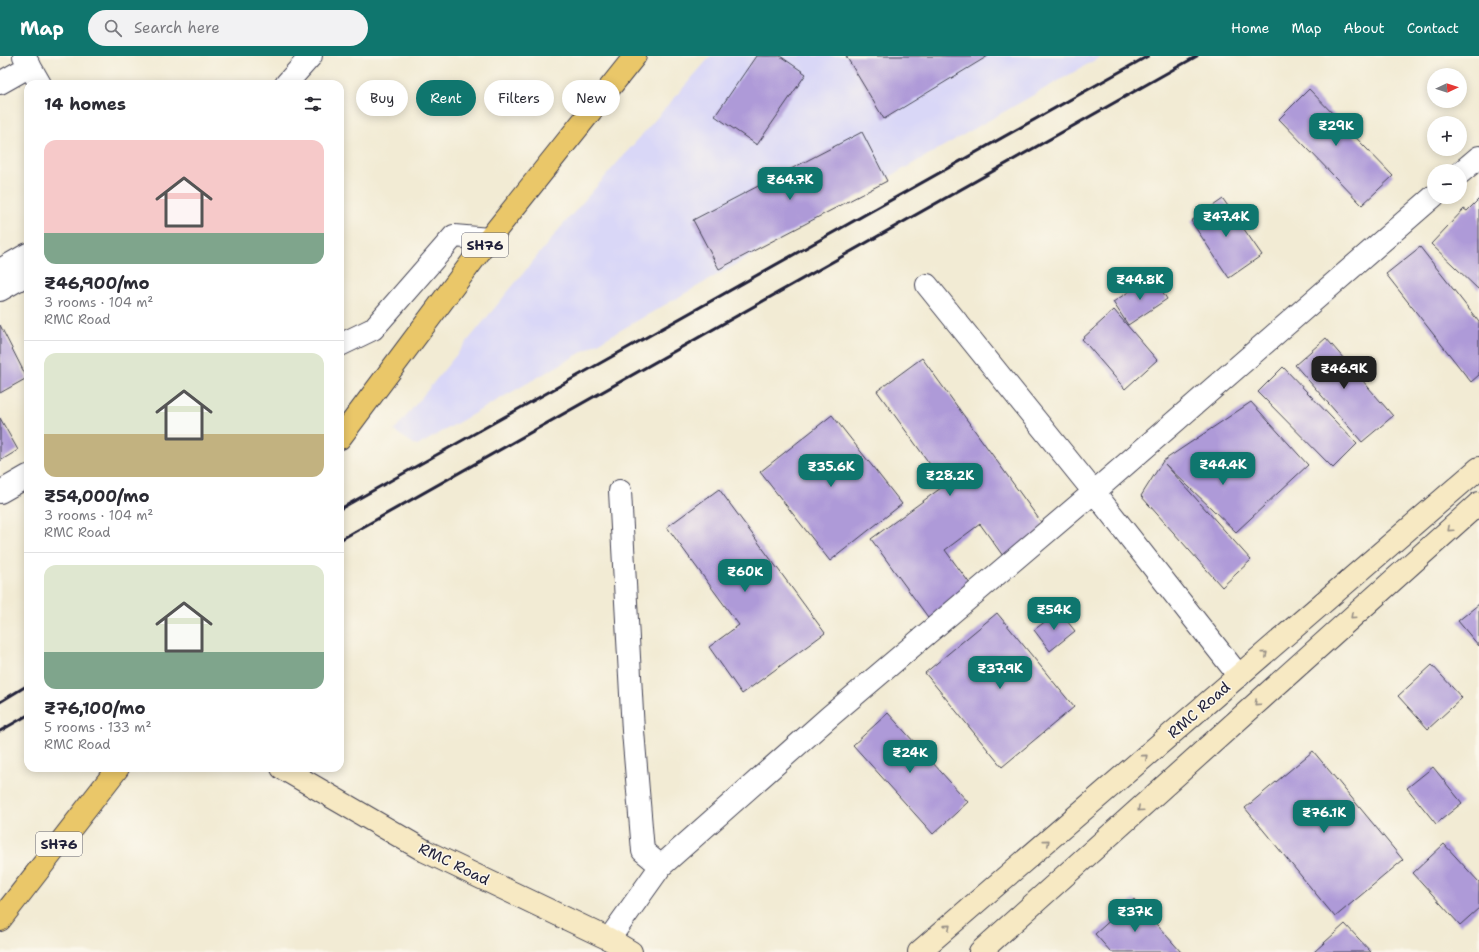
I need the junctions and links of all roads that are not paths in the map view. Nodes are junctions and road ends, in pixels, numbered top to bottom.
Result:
1 (311, 56) edge
2 (635, 56) edge
3 (31, 69) edge
4 (290, 80) edge
5 (0, 83) edge
6 (1479, 157) edge
7 (1467, 167) edge
8 (1427, 202) edge
9 (489, 239) junction
10 (24, 256) edge
11 (0, 270) edge
12 (24, 276) edge
13 (927, 285) dead end
14 (0, 290) edge
15 (344, 343) edge
16 (344, 433) edge
17 (1479, 468) edge
18 (24, 478) edge
19 (620, 491) dead end
20 (0, 492) edge
21 (1094, 492) junction
22 (1479, 503) edge
23 (1239, 676) junction
24 (115, 772) edge
25 (289, 772) edge
26 (661, 866) junction
27 (0, 920) edge
28 (609, 939) junction
29 (631, 952) edge
30 (919, 952) edge
31 (980, 952) edge

1 - 4 street
2 - 9 main road, SH76
3 - 5 street
6 - 7 street
8 - 21 street
9 - 15 street
9 - 16 main road, SH76
10 - 11 street
12 - 14 street
13 - 21 street
23 -> 17 street, RMC Road
18 - 20 street
19 - 26 street
21 - 23 street
21 - 26 street
22 -> 31 street
30 -> 23 street, RMC Road
24 - 27 main road, SH76
25 - 28 street, RMC Road
26 - 28 street
28 - 29 street, RMC Road

